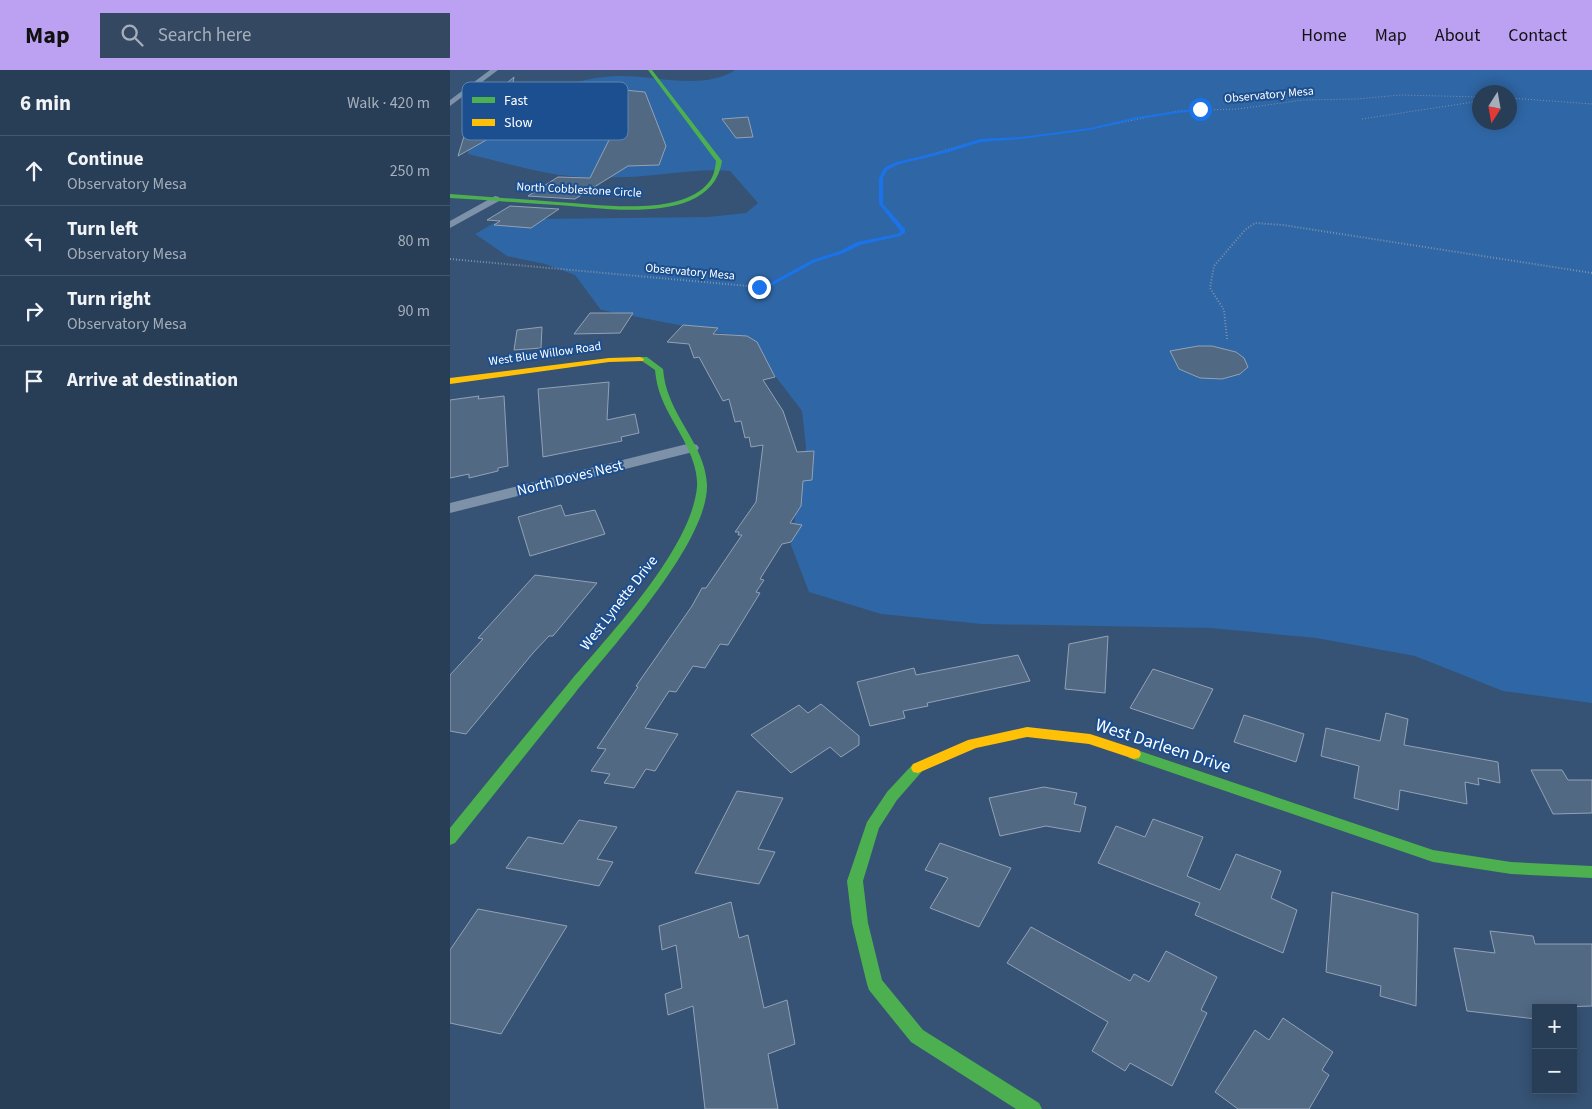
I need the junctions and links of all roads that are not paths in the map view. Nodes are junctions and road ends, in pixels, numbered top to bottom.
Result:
1 (494, 70) edge
2 (650, 70) edge
3 (478, 82) edge
4 (462, 95) edge
5 (450, 104) edge
6 (450, 196) edge
7 (495, 199) junction
8 (450, 225) edge
9 (644, 359) joint
10 (450, 381) edge
11 (690, 448) junction
12 (450, 508) edge
13 (450, 839) edge
14 (1592, 872) edge
15 (1033, 1109) edge

1 - 3 street
2 - 7 street, North Cobblestone Circle
4 - 5 street
6 - 7 street, North Cobblestone Circle
7 - 8 street
9 - 10 street, West Blue Willow Road
9 - 11 street, West Lynette Drive
11 - 12 street, North Doves Nest
11 - 13 street, West Lynette Drive
14 - 15 street, West Darleen Drive

